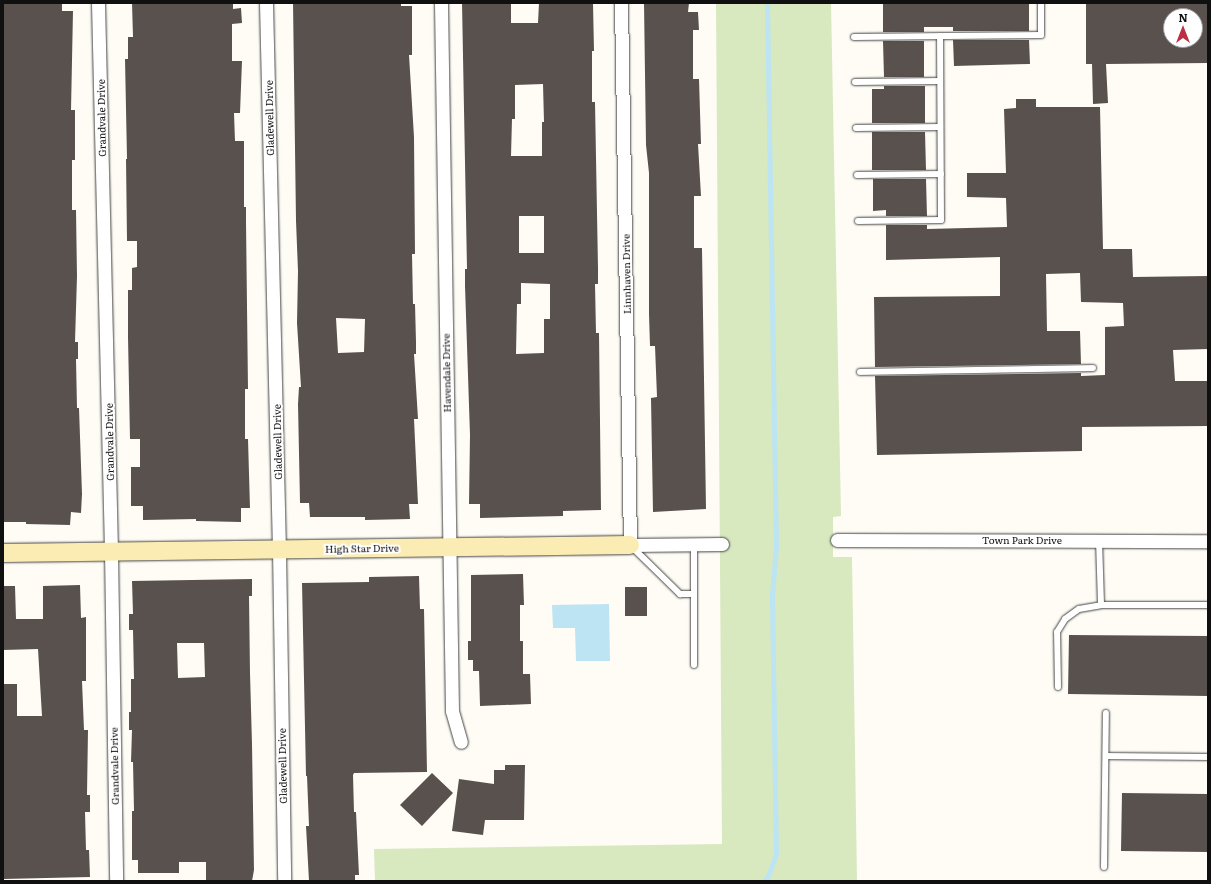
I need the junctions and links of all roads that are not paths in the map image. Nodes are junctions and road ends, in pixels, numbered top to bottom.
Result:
1 (98, 3) edge
2 (266, 3) edge
3 (441, 3) edge
4 (622, 3) edge
5 (1042, 3) edge
6 (940, 36) junction
7 (854, 37) dead end
8 (940, 81) junction
9 (855, 82) dead end
10 (940, 127) junction
11 (856, 128) dead end
12 (941, 174) junction
13 (857, 175) dead end
14 (858, 221) dead end
15 (1093, 368) dead end
16 (860, 372) dead end
17 (836, 540) dead end
18 (1099, 540) junction
19 (1208, 541) edge
20 (694, 544) junction
21 (722, 544) dead end
22 (630, 545) junction
23 (449, 547) junction
24 (279, 549) junction
25 (111, 552) junction
26 (3, 553) edge
27 (694, 594) junction
28 (1101, 605) junction
29 (1208, 605) edge
30 (694, 665) dead end
31 (1058, 687) dead end
32 (1106, 714) dead end
33 (461, 742) dead end
34 (1106, 756) junction
35 (1208, 757) edge
36 (1104, 866) dead end
37 (116, 881) edge
38 (284, 881) edge

1 - 25 street, Grandvale Drive
2 - 24 street, Gladewell Drive
3 - 23 street, Havendale Drive
4 - 22 street, Linnhaven Drive
5 - 6 lane
6 - 7 lane
6 - 8 lane
8 - 9 lane
8 - 10 lane
10 - 11 lane
10 - 12 lane
12 - 13 lane
12 - 14 lane
15 - 16 lane
17 - 18 street, Town Park Drive
18 - 19 street, Town Park Drive
18 - 28 lane
20 - 21 street, High Star Drive
20 - 22 street, High Star Drive
20 - 27 lane
22 - 23 street, High Star Drive
22 - 27 lane
23 - 24 street, High Star Drive
23 - 33 street, Havendale Drive
24 - 25 street, High Star Drive
24 - 38 street, Gladewell Drive
25 - 26 street, High Star Drive
25 - 37 street, Grandvale Drive
27 - 30 lane
28 - 29 lane
28 - 31 lane
32 - 34 lane
34 - 35 lane
34 - 36 lane

